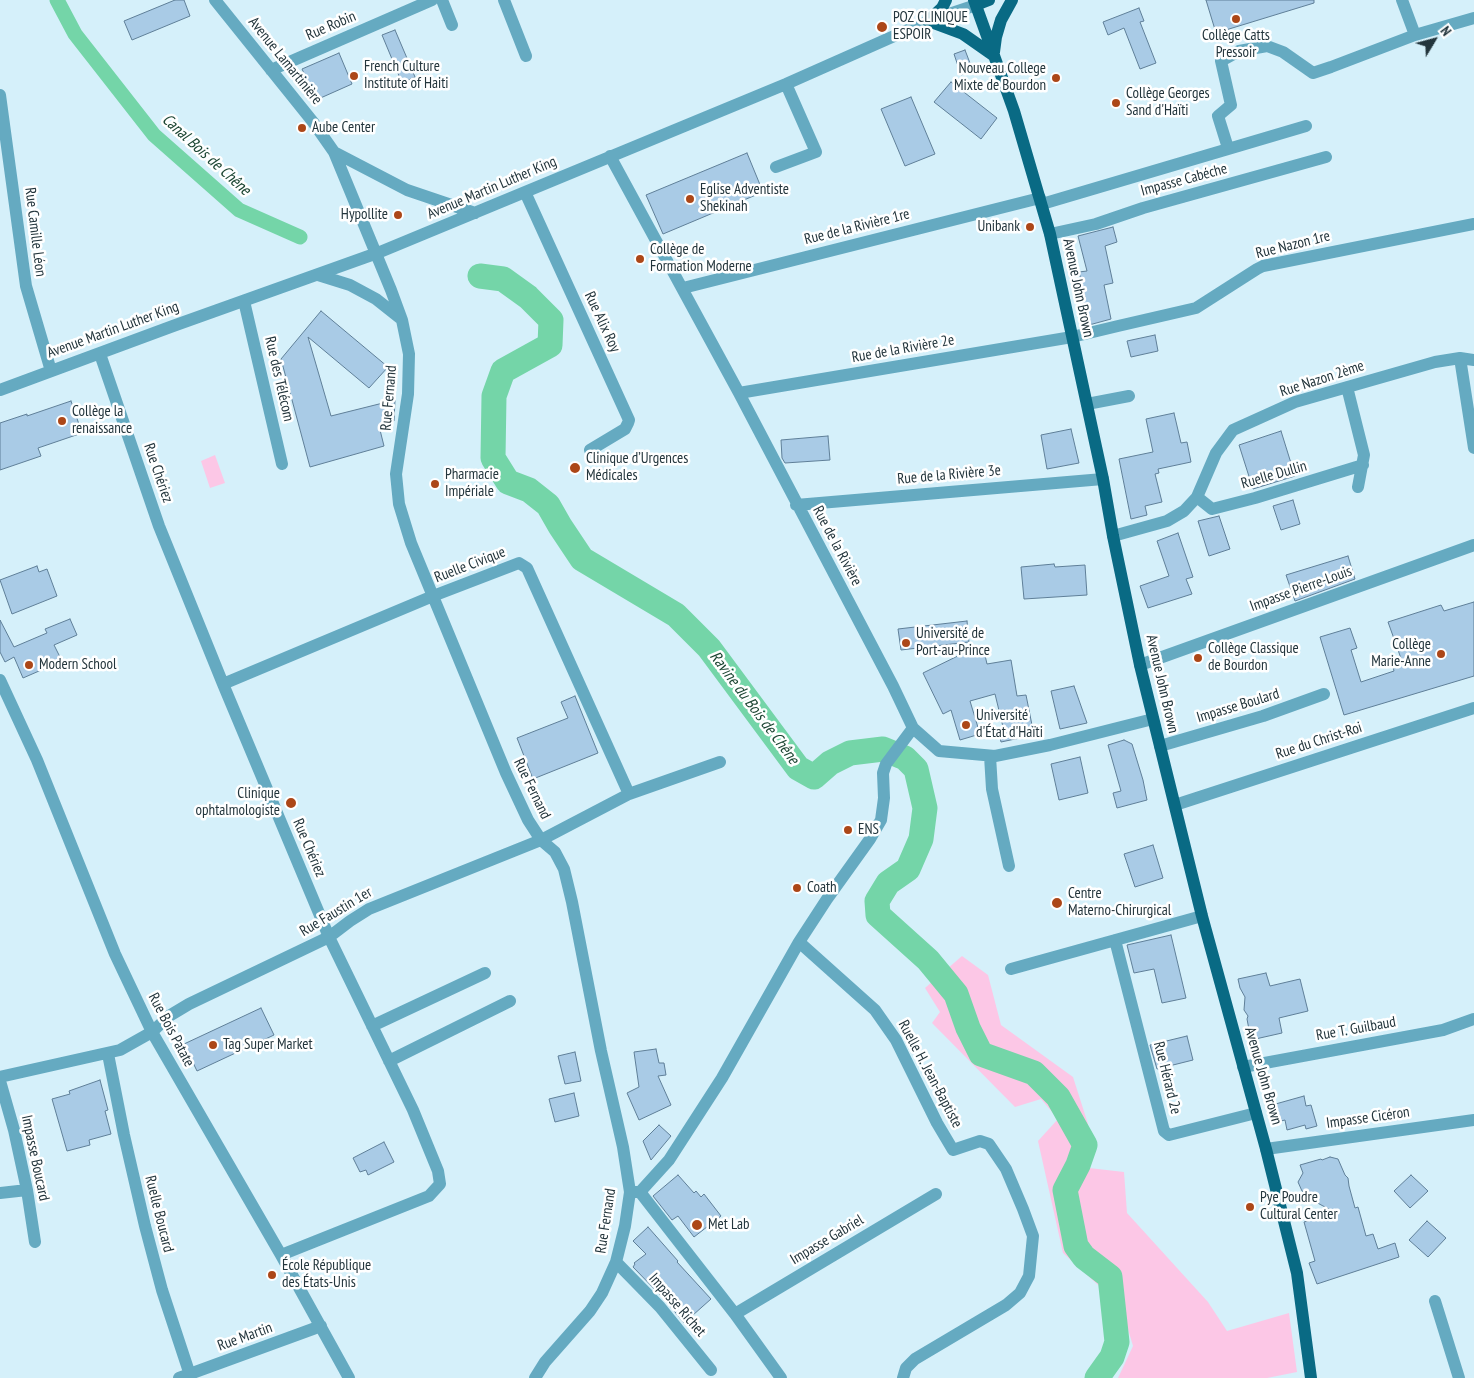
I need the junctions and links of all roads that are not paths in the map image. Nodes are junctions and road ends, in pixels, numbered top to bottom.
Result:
1 (215, 0) edge
2 (432, 0) edge
3 (442, 0) edge
4 (504, 0) edge
5 (946, 0) edge
6 (989, 0) edge
7 (1012, 0) edge
8 (1402, 0) edge
9 (975, 3) edge
10 (1474, 18) edge
11 (928, 20) junction
12 (452, 25) dead end
13 (1415, 35) junction
14 (993, 55) junction
15 (526, 56) dead end
16 (271, 70) junction
17 (786, 84) junction
18 (0, 95) edge
19 (1306, 126) dead end
20 (1228, 148) junction
21 (334, 152) junction
22 (610, 156) junction
23 (1326, 157) dead end
24 (776, 168) dead end
25 (525, 192) junction
26 (1041, 201) junction
27 (475, 213) junction
28 (1474, 224) edge
29 (1050, 234) junction
30 (376, 254) junction
31 (318, 275) junction
32 (682, 288) junction
33 (244, 301) junction
34 (402, 320) junction
35 (1072, 336) junction
36 (100, 354) junction
37 (1460, 358) junction
38 (1474, 360) edge
39 (51, 371) junction
40 (1347, 387) junction
41 (0, 390) edge
42 (739, 393) junction
43 (1129, 396) dead end
44 (1088, 404) junction
45 (1474, 448) edge
46 (590, 450) dead end
47 (282, 464) dead end
48 (1363, 466) junction
49 (1104, 479) junction
50 (1358, 487) dead end
51 (1197, 497) junction
52 (796, 505) junction
53 (1113, 536) junction
54 (1474, 545) edge
55 (433, 596) junction
56 (1140, 665) junction
57 (0, 680) edge
58 (223, 684) junction
59 (1324, 694) dead end
60 (1474, 708) edge
61 (1153, 719) junction
62 (913, 728) junction
63 (1160, 746) junction
64 (990, 756) junction
65 (720, 762) dead end
66 (629, 794) junction
67 (1175, 805) junction
68 (540, 840) junction
69 (1009, 866) dead end
70 (1202, 916) junction
71 (328, 937) junction
72 (1115, 940) junction
73 (799, 942) junction
74 (1011, 969) dead end
75 (484, 973) dead end
76 (510, 1001) dead end
77 (1474, 1020) edge
78 (372, 1026) junction
79 (152, 1032) junction
80 (108, 1054) junction
81 (389, 1061) junction
82 (1243, 1067) junction
83 (0, 1077) edge
84 (0, 1081) edge
85 (1256, 1113) junction
86 (1474, 1120) edge
87 (1266, 1149) junction
88 (27, 1190) junction
89 (635, 1192) junction
90 (0, 1193) edge
91 (936, 1194) dead end
92 (35, 1242) dead end
93 (281, 1255) junction
94 (616, 1262) junction
95 (1435, 1301) dead end
96 (735, 1314) junction
97 (321, 1326) junction
98 (710, 1370) dead end
99 (187, 1377) edge
100 (348, 1378) edge
101 (535, 1378) edge
102 (781, 1378) edge
103 (903, 1378) edge
104 (1311, 1378) edge
105 (1460, 1378) edge

1 - 16 street, Avenue Lamartinière
2 - 16 street, Rue Robin
3 - 12 street
4 - 15 street
5 - 11 main road
6 - 9 main road, Avenue Martin Luther King
7 - 14 main road
8 - 13 street
9 - 11 street, Avenue Martin Luther King
9 - 14 main road, Avenue John Brown
10 - 13 street
11 - 14 main road
11 - 17 street, Avenue Martin Luther King
13 - 20 street
14 - 26 main road, Avenue John Brown
16 - 21 street, Avenue Lamartinière
17 - 22 street, Avenue Martin Luther King
17 - 24 street
18 - 39 street, Rue Camille Léon
19 - 20 street, Rue de la Rivière 1re
20 - 26 street, Rue de la Rivière 1re
21 - 27 street
21 - 30 street, Avenue Lamartinière
22 - 25 street, Avenue Martin Luther King
22 - 32 street, Rue de la Rivière
23 - 29 street, Impasse Cabéche
25 - 27 street, Avenue Martin Luther King
25 - 46 street, Rue Alix Roy
26 - 29 main road, Avenue John Brown
26 - 32 street, Rue de la Rivière 1re
27 - 30 street, Avenue Martin Luther King
28 - 35 street, Rue Nazon 1re
29 - 35 main road, Avenue John Brown
30 - 31 street, Avenue Martin Luther King
30 - 34 street, Rue Fernand
31 - 33 street, Avenue Martin Luther King
31 - 34 street
32 - 42 street, Rue de la Rivière
33 - 36 street, Avenue Martin Luther King
33 - 47 street, Rue des Télécom
34 - 55 street, Rue Fernand
35 - 42 street, Rue de la Rivière 2e
35 - 44 main road, Avenue John Brown
36 - 39 street, Avenue Martin Luther King
36 - 58 street, Rue Chériez
37 - 38 street, Rue Nazon 2ème
37 - 40 street, Rue Nazon 2ème
37 - 45 street
39 - 41 street, Avenue Martin Luther King
40 - 48 street
40 - 51 street, Rue Nazon 2ème
42 - 52 street, Rue de la Rivière
43 - 44 street
44 - 49 main road, Avenue John Brown
48 - 50 street
48 - 51 street, Ruelle Dullin
49 - 52 street, Rue de la Rivière 3e
49 - 53 main road, Avenue John Brown
51 - 53 street, Rue Nazon 2ème
52 - 62 street, Rue de la Rivière
53 - 56 main road, Avenue John Brown
54 - 56 street, Impasse Pierre-Louis
55 - 58 street, Ruelle Civique
55 - 66 street, Ruelle Civique
55 - 68 street, Rue Fernand
56 - 61 main road, Avenue John Brown
57 - 79 street, Rue Bois Patate
58 - 71 street, Rue Chériez
59 - 63 street, Impasse Boulard
60 - 67 street, Rue du Christ-Roi
61 - 63 main road, Avenue John Brown
61 - 64 street, Rue de la Rivière
62 - 64 street, Rue de la Rivière
62 - 73 street
63 - 67 main road, Avenue John Brown
64 - 69 street
65 - 66 street, Rue Faustin 1er
66 - 68 street, Rue Faustin 1er
67 - 70 main road, Avenue John Brown
68 - 71 street, Rue Faustin 1er
68 - 89 street, Rue Fernand
70 - 72 street
70 - 82 main road, Avenue John Brown
71 - 78 street, Rue Chériez
71 - 79 street, Rue Faustin 1er
72 - 74 street
72 - 85 street, Rue Hérard 2e
73 - 89 street
73 - 103 street, Ruelle H. Jean-Baptiste
75 - 78 street
76 - 81 street
77 - 82 street, Rue T. Guilbaud
78 - 81 street, Rue Chériez
79 - 80 street, Rue Faustin 1er
79 - 93 street, Rue Bois Patate
80 - 83 street, Rue Faustin 1er
80 - 99 street, Ruelle Boucard
81 - 93 street, Rue Chériez
82 - 85 main road, Avenue John Brown
84 - 88 street, Impasse Boucard
85 - 87 main road, Avenue John Brown
86 - 87 street, Impasse Cicéron
87 - 104 main road, Avenue John Brown
88 - 90 street
88 - 92 street, Impasse Boucard
89 - 94 street, Rue Fernand
89 - 96 street
91 - 96 street, Impasse Gabriel
93 - 97 street, Rue Bois Patate
94 - 98 street, Impasse Richet
94 - 101 street, Rue Fernand
95 - 105 street
96 - 102 street
97 - 99 street, Rue Martin
97 - 100 street, Rue Bois Patate

